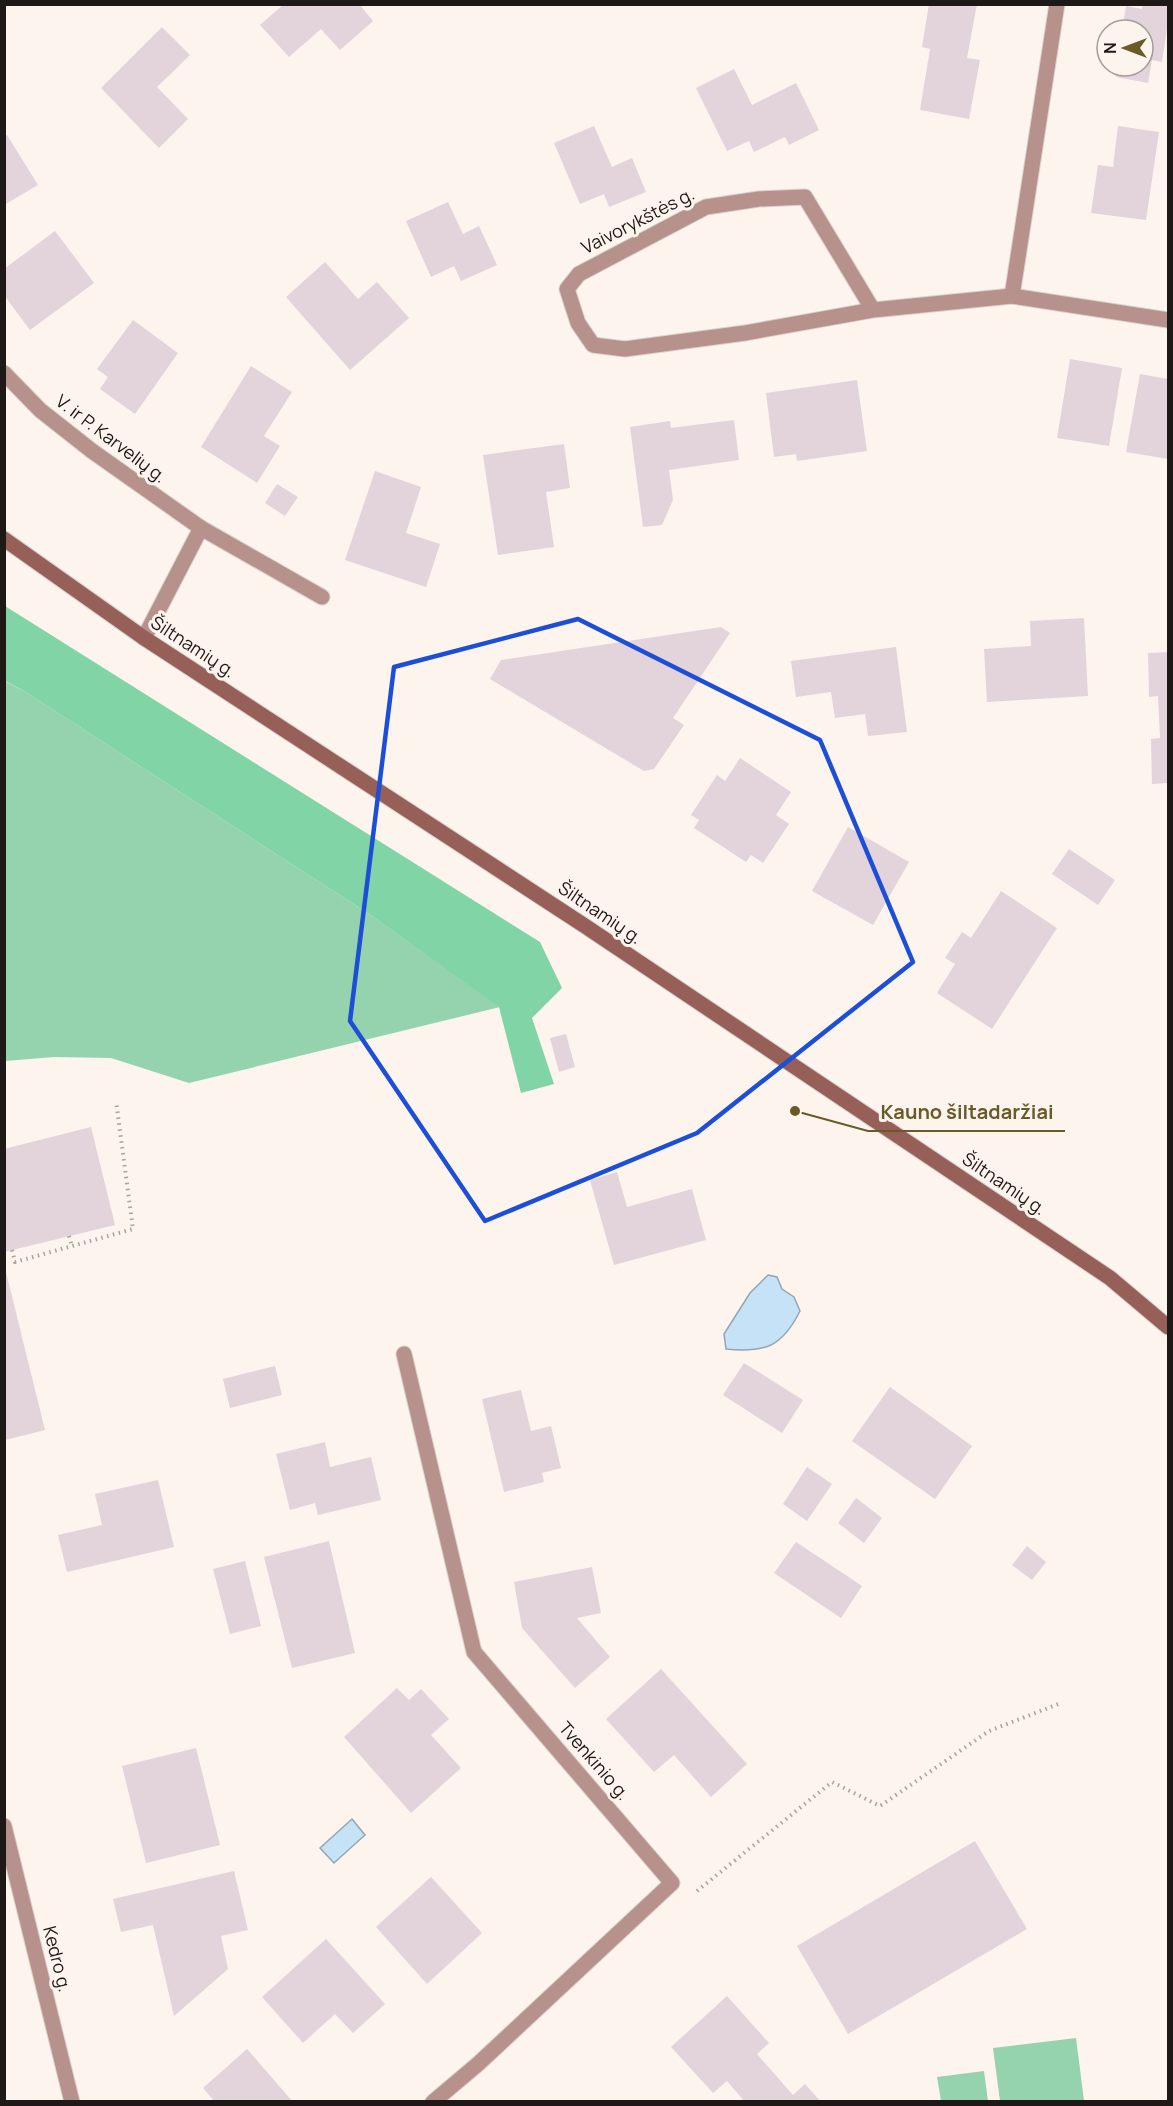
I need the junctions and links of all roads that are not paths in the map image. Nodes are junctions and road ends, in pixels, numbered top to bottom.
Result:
1 (1057, 4) edge
2 (1012, 296) junction
3 (873, 310) junction
4 (1168, 320) edge
5 (4, 373) edge
6 (201, 528) junction
7 (4, 539) edge
8 (322, 597) dead end
9 (144, 638) junction
10 (1168, 1327) edge
11 (404, 1354) dead end
12 (4, 1826) edge
13 (72, 2102) edge
14 (433, 2102) edge

1 - 2 street
2 - 3 street, Vaivorykštės g.
2 - 4 street, Vaivorykštės g.
3 - 3 street, Vaivorykštės g.
5 - 6 street, V. ir P. Karvelių g.
6 - 8 street, V. ir P. Karvelių g.
6 - 9 street
7 - 9 main road, Šiltnamių g.
9 - 10 main road, Šiltnamių g.
11 - 14 street, Tvenkinio g.
12 - 13 street, Kedro g.

